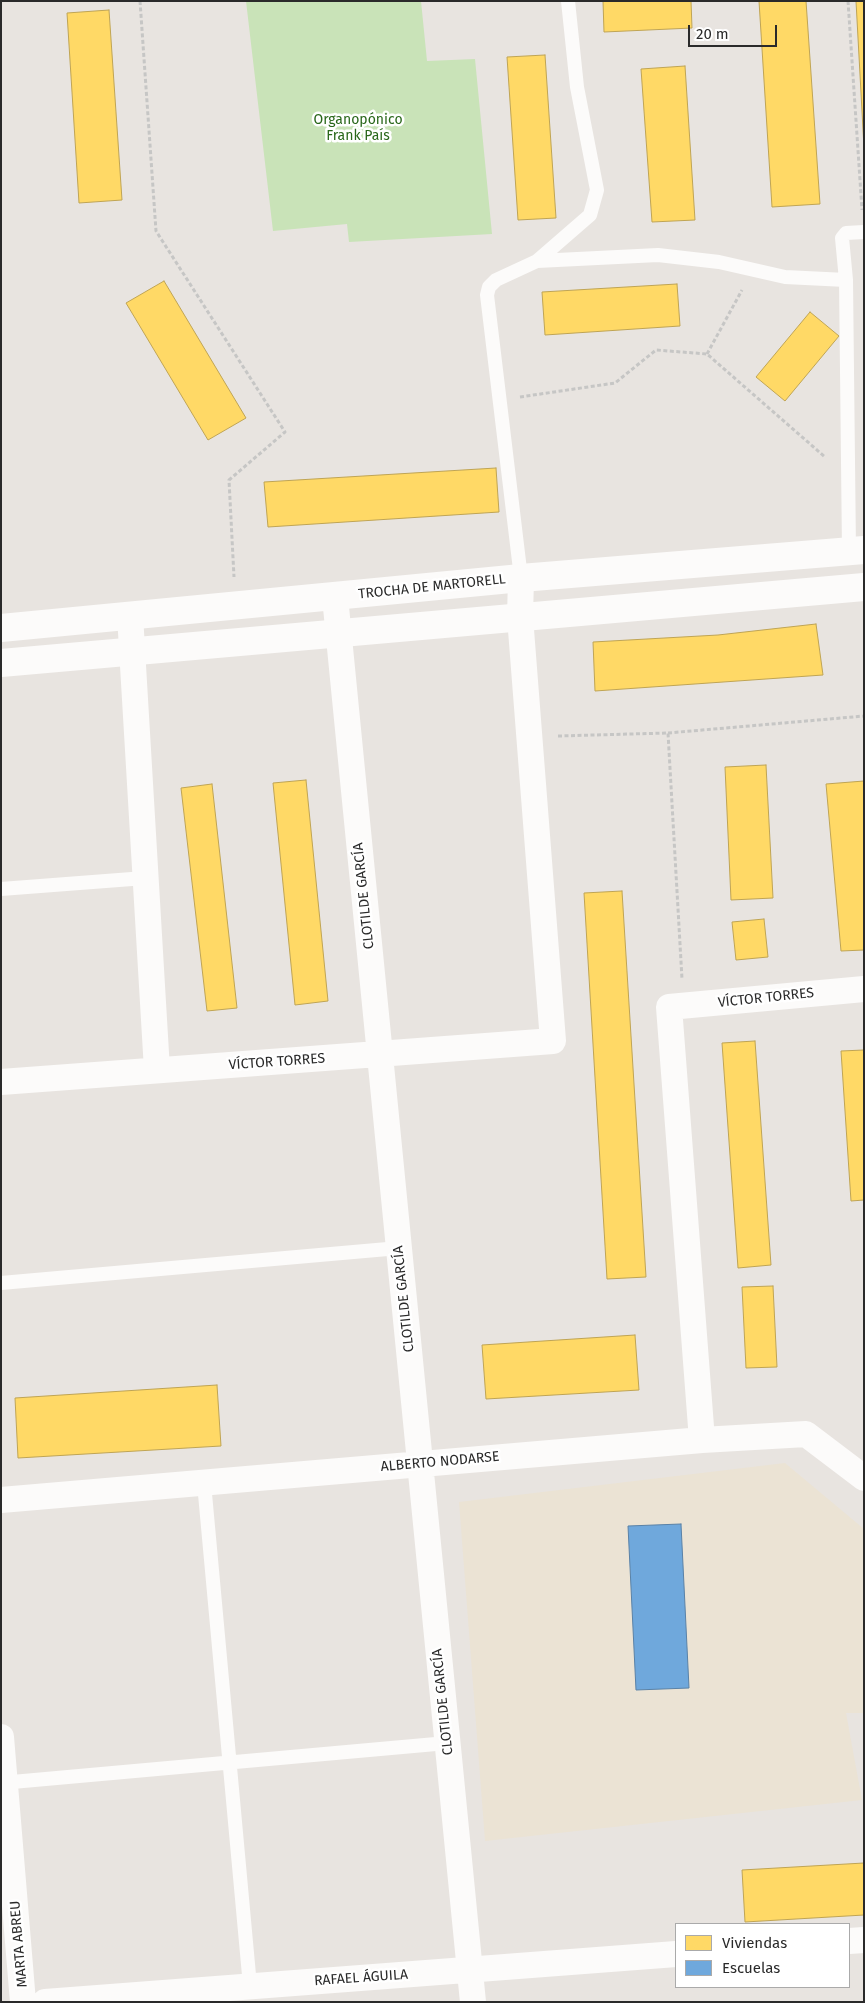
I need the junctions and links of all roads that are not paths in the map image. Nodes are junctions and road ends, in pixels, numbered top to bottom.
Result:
1 (568, 1) edge
2 (863, 232) edge
3 (537, 261) junction
4 (846, 280) junction
5 (856, 550) edge
6 (521, 578) junction
7 (864, 587) edge
8 (335, 597) junction
9 (130, 615) junction
10 (520, 617) junction
11 (1, 628) edge
12 (338, 633) junction
13 (132, 651) junction
14 (1, 663) edge
15 (145, 878) junction
16 (1, 889) edge
17 (864, 989) edge
18 (380, 1054) junction
19 (157, 1070) junction
20 (1, 1082) edge
21 (399, 1248) junction
22 (1, 1283) edge
23 (702, 1440) junction
24 (420, 1464) junction
25 (864, 1478) edge
26 (204, 1483) junction
27 (1, 1500) edge
28 (1, 1737) edge
29 (447, 1744) junction
30 (228, 1764) junction
31 (3, 1783) edge
32 (864, 1940) edge
33 (850, 1941) edge
34 (675, 1954) edge
35 (470, 1970) junction
36 (250, 1986) junction
37 (23, 2002) edge
38 (45, 2002) edge
39 (473, 2002) edge

1 - 3 lane
2 - 4 lane
3 - 4 lane
3 - 6 lane
4 - 5 lane
5 - 6 street, TROCHA DE MARTORELL
6 - 8 street, TROCHA DE MARTORELL
6 - 10 street
7 - 10 street
8 - 9 street, TROCHA DE MARTORELL
8 - 12 street, CLOTILDE GARCÍA
9 - 11 street, TROCHA DE MARTORELL
9 - 13 street
10 - 12 street
10 - 18 street, VÍCTOR TORRES
12 - 13 street
12 - 18 street, CLOTILDE GARCÍA
13 - 14 street
13 - 15 street
15 - 16 lane
15 - 19 street
17 - 23 street, VÍCTOR TORRES
18 - 19 street, VÍCTOR TORRES
18 - 21 street, CLOTILDE GARCÍA
19 - 20 street, VÍCTOR TORRES
21 - 22 lane
21 - 24 street, CLOTILDE GARCÍA
23 - 24 street, ALBERTO NODARSE
23 - 25 street, ALBERTO NODARSE
24 - 26 street, ALBERTO NODARSE
24 - 29 street, CLOTILDE GARCÍA
26 - 27 street, ALBERTO NODARSE
26 - 30 lane
28 - 31 street, MARTA ABREU
29 - 30 lane
29 - 35 street, CLOTILDE GARCÍA
30 - 31 lane
30 - 36 lane
31 - 37 street, MARTA ABREU
32 - 33 street
34 - 35 street, RAFAEL ÁGUILA
35 - 36 street, RAFAEL ÁGUILA
35 - 39 street, CLOTILDE GARCÍA
36 - 38 street, RAFAEL ÁGUILA

